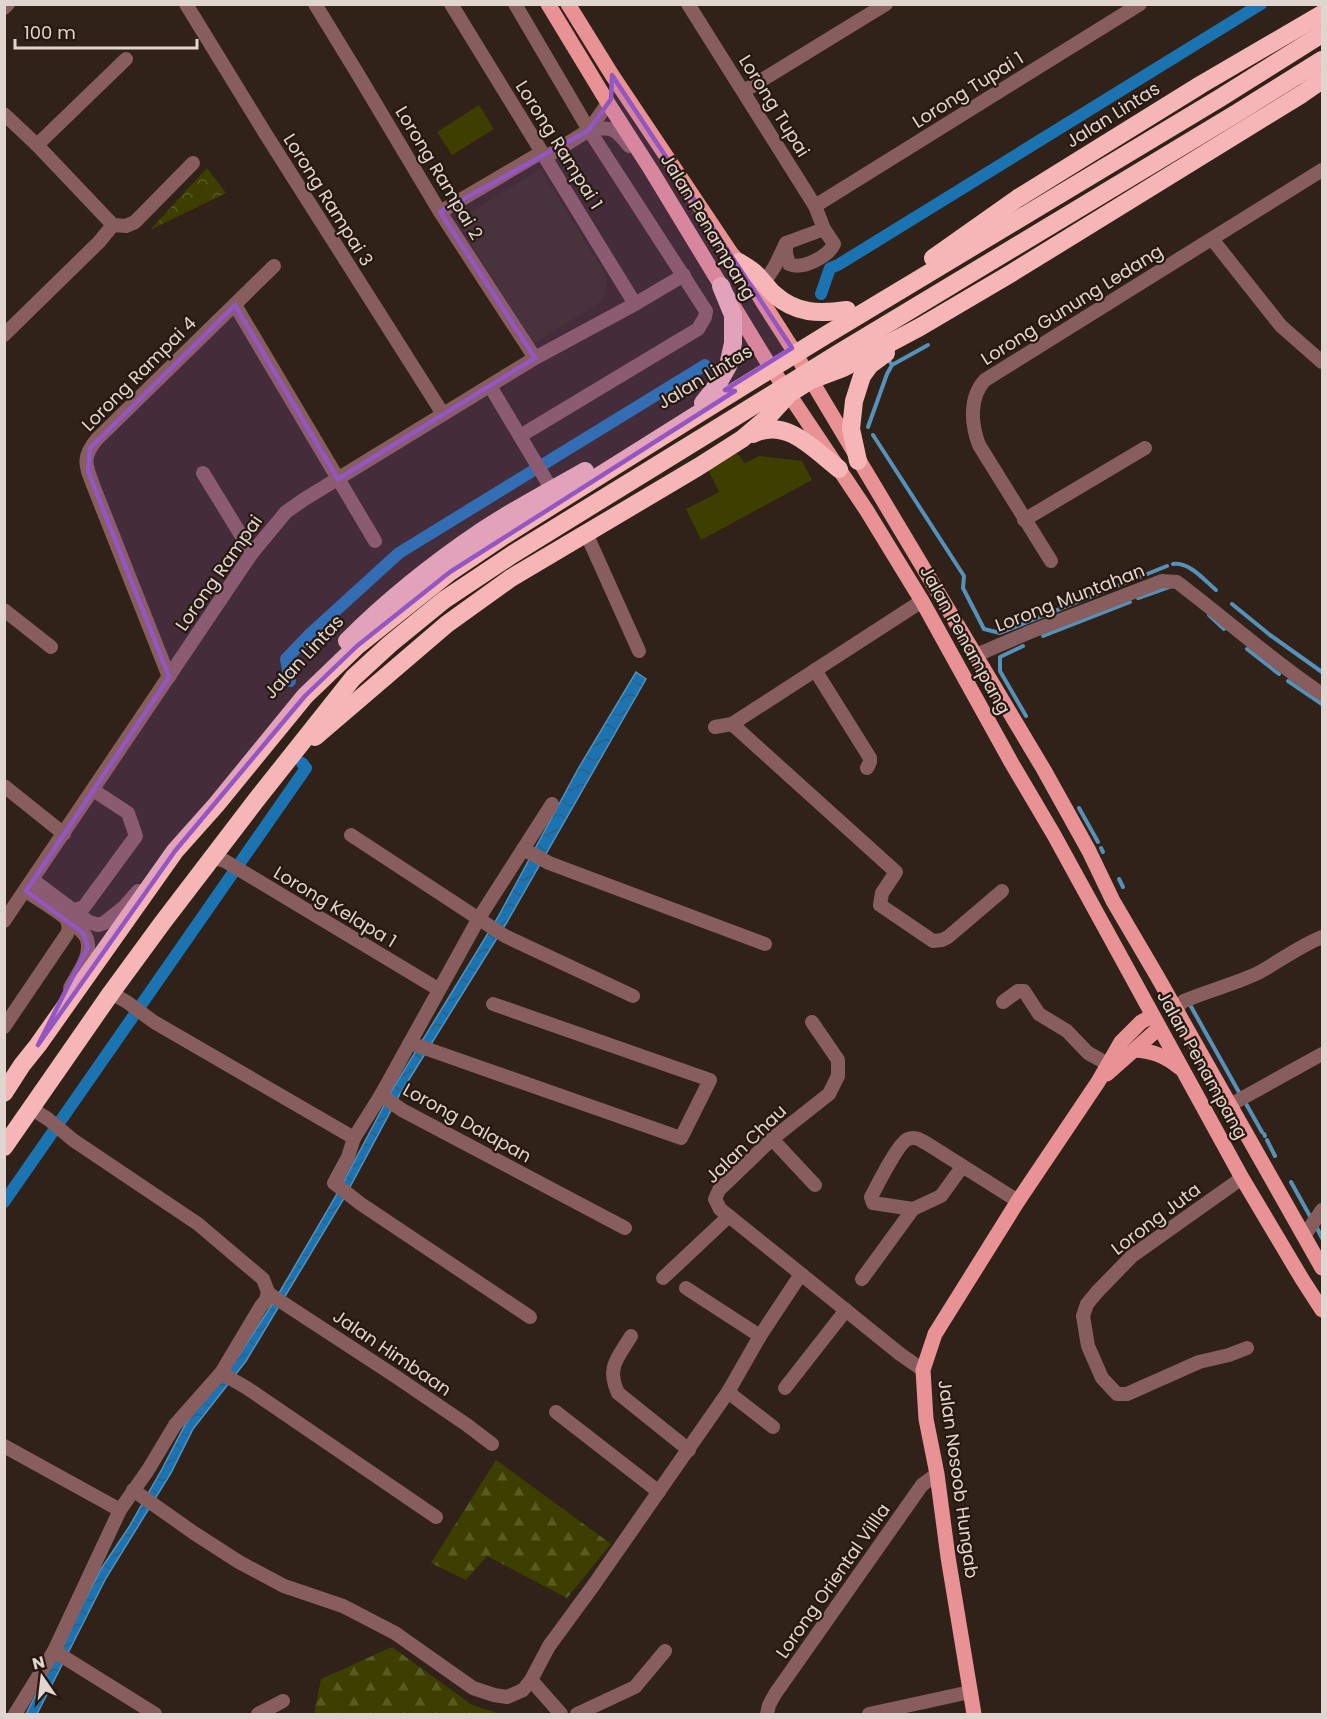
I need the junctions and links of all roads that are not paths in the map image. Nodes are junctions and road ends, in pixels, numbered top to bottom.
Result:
1 (8, 4) edge
2 (186, 4) edge
3 (315, 4) edge
4 (452, 4) edge
5 (515, 4) edge
6 (548, 4) edge
7 (568, 4) edge
8 (688, 4) edge
9 (886, 4) edge
10 (1140, 4) edge
11 (4, 8) edge
12 (1323, 14) edge
13 (1323, 34) edge
14 (126, 59) dead end
15 (1323, 60) edge
16 (612, 75) junction
17 (1323, 80) edge
18 (744, 91) junction
19 (608, 103) junction
20 (4, 114) edge
21 (589, 129) junction
22 (37, 145) junction
23 (544, 154) junction
24 (193, 163) dead end
25 (651, 170) junction
26 (1323, 170) edge
27 (815, 206) junction
28 (440, 212) junction
29 (113, 225) junction
30 (824, 229) junction
31 (1212, 239) junction
32 (786, 243) junction
33 (739, 262) junction
34 (274, 266) dead end
35 (684, 275) junction
36 (764, 283) junction
37 (721, 286) junction
38 (634, 304) junction
39 (235, 305) junction
40 (847, 310) junction
41 (920, 327) junction
42 (4, 335) edge
43 (792, 348) junction
44 (874, 350) junction
45 (535, 358) junction
46 (1323, 362) edge
47 (768, 363) junction
48 (811, 380) junction
49 (490, 386) junction
50 (789, 394) junction
51 (710, 399) junction
52 (443, 414) junction
53 (520, 436) junction
54 (742, 439) junction
55 (1145, 448) dead end
56 (858, 461) junction
57 (839, 469) junction
58 (203, 473) dead end
59 (338, 479) junction
60 (552, 490) junction
61 (1024, 520) junction
62 (586, 533) junction
63 (375, 540) dead end
64 (252, 553) junction
65 (1051, 561) dead end
66 (922, 601) junction
67 (4, 610) edge
68 (51, 647) dead end
69 (639, 651) dead end
70 (975, 656) junction
71 (815, 670) junction
72 (169, 677) junction
73 (1323, 694) edge
74 (283, 716) junction
75 (732, 724) junction
76 (715, 727) dead end
77 (286, 763) junction
78 (867, 768) dead end
79 (4, 786) edge
80 (93, 790) junction
81 (552, 804) dead end
82 (64, 834) junction
83 (351, 835) dead end
84 (527, 851) junction
85 (219, 859) junction
86 (156, 876) junction
87 (30, 885) junction
88 (1002, 891) dead end
89 (70, 915) junction
90 (479, 918) junction
91 (4, 921) edge
92 (1323, 937) edge
93 (765, 944) dead end
94 (1157, 976) junction
95 (438, 989) junction
96 (633, 996) dead end
97 (119, 997) junction
98 (1003, 1002) dead end
99 (493, 1004) dead end
100 (1177, 1011) junction
101 (1158, 1020) junction
102 (812, 1022) dead end
103 (4, 1027) edge
104 (1186, 1029) junction
105 (38, 1045) junction
106 (413, 1045) junction
107 (1135, 1050) junction
108 (1323, 1054) edge
109 (1108, 1064) junction
110 (1184, 1072) junction
111 (1098, 1082) junction
112 (4, 1093) edge
113 (381, 1095) junction
114 (1230, 1105) junction
115 (32, 1109) junction
116 (354, 1138) junction
117 (772, 1140) junction
118 (6, 1145) edge
119 (4, 1162) edge
120 (962, 1167) junction
121 (1242, 1178) junction
122 (815, 1185) dead end
123 (1018, 1201) junction
124 (913, 1209) junction
125 (1323, 1210) edge
126 (729, 1216) junction
127 (625, 1228) dead end
128 (1304, 1236) junction
129 (1323, 1268) edge
130 (801, 1274) junction
131 (663, 1278) dead end
132 (862, 1279) dead end
133 (686, 1288) dead end
134 (269, 1294) junction
135 (846, 1310) junction
136 (1323, 1310) edge
137 (530, 1317) dead end
138 (631, 1336) dead end
139 (760, 1336) junction
140 (1247, 1348) dead end
141 (923, 1370) junction
142 (221, 1373) junction
143 (785, 1388) dead end
144 (728, 1392) junction
145 (556, 1412) dead end
146 (773, 1427) dead end
147 (492, 1444) dead end
148 (4, 1446) edge
149 (689, 1450) junction
150 (937, 1474) junction
151 (659, 1492) junction
152 (137, 1494) junction
153 (120, 1510) junction
154 (436, 1517) dead end
155 (664, 1651) dead end
156 (59, 1654) junction
157 (531, 1680) junction
158 (970, 1692) junction
159 (283, 1701) dead end
160 (15, 1714) edge
161 (156, 1714) edge
162 (258, 1714) edge
163 (561, 1714) edge
164 (577, 1714) edge
165 (767, 1714) edge
166 (869, 1714) edge
167 (974, 1714) edge

1 - 11 street
2 - 52 street, Lorong Rampai 3
3 - 28 street, Lorong Rampai 2
4 - 23 street, Lorong Rampai 1
5 - 21 street
6 - 19 main road, Jalan Penampang
7 - 16 main road, Jalan Penampang
8 - 18 street, Lorong Tupai
9 - 18 street
10 - 27 street, Lorong Tupai 1
12 - 40 highway, Jalan Lintas
13 - 74 highway, Jalan Lintas
14 - 22 street
15 - 77 highway
16 - 19 main road
16 - 33 main road, Jalan Penampang
17 - 41 highway
18 - 27 street, Lorong Tupai
19 - 21 street
19 - 25 main road, Jalan Penampang
20 - 22 street
21 - 23 street
21 - 25 street
21 - 35 street
22 - 29 street
23 - 28 street
23 - 38 street, Lorong Rampai 1
24 - 29 street
25 - 37 main road, Jalan Penampang
26 - 31 street, Lorong Gunung Ledang
27 - 30 street, Lorong Tupai
28 - 45 street, Lorong Rampai 2
29 - 42 street
30 - 32 street
30 - 32 street, Lorong Tupai
31 - 46 street
31 - 61 street, Lorong Gunung Ledang
32 - 36 street
33 - 36 highway
33 - 43 main road, Jalan Penampang
34 - 39 street, Lorong Rampai 4
35 - 38 street, Lorong Rampai
35 - 53 street
36 - 40 highway
37 - 47 main road, Jalan Penampang
37 - 51 highway
38 - 45 street, Lorong Rampai
39 - 59 street
39 - 72 street, Lorong Rampai 4
40 - 43 highway, Jalan Lintas
40 - 44 highway
41 - 44 highway
41 - 56 highway
43 - 47 highway, Jalan Lintas
43 - 48 main road, Jalan Penampang
44 - 48 highway
45 - 49 street, Lorong Rampai
47 - 50 main road, Jalan Penampang
47 - 51 highway, Jalan Lintas
48 - 50 highway
48 - 56 main road, Jalan Penampang
49 - 52 street, Lorong Rampai
49 - 53 street
50 - 54 highway
50 - 57 main road, Jalan Penampang
51 - 54 highway
51 - 60 highway, Jalan Lintas
52 - 59 street, Lorong Rampai
53 - 60 street
54 - 57 highway
54 - 62 highway
55 - 61 street
56 - 70 main road, Jalan Penampang
57 - 66 main road, Jalan Penampang
58 - 64 street
59 - 63 street
59 - 64 street, Lorong Rampai
60 - 74 highway, Jalan Lintas
61 - 65 street, Lorong Gunung Ledang
62 - 69 street
62 - 77 highway
64 - 72 street, Lorong Rampai
66 - 71 street
66 - 101 main road, Jalan Penampang
67 - 68 street
70 - 73 street, Lorong Muntahan
70 - 94 main road, Jalan Penampang
71 - 75 street
71 - 78 street
72 - 80 street, Lorong Rampai
74 - 86 highway, Jalan Lintas
75 - 76 street
75 - 88 street
77 - 85 highway
79 - 82 street
80 - 82 street, Lorong Rampai
80 - 89 street
81 - 84 street
82 - 87 street, Lorong Rampai
83 - 90 street
84 - 90 street
84 - 93 street
85 - 95 street, Lorong Kelapa 1
85 - 97 highway
86 - 89 street
86 - 105 highway, Jalan Lintas
87 - 89 street
87 - 91 street, Lorong Rampai
89 - 103 street
89 - 105 street
90 - 95 street
90 - 96 street
92 - 100 street
94 - 100 main road, Jalan Penampang
94 - 101 main road
95 - 106 street
97 - 115 highway
97 - 116 street
98 - 109 street
99 - 106 street
100 - 104 main road, Jalan Penampang
101 - 104 main road
101 - 107 main road, Jalan Nosoob Hungab
101 - 109 main road, Jalan Nosoob Hungab
101 - 110 main road, Jalan Penampang
102 - 117 street, Jalan Chau
104 - 114 main road, Jalan Penampang
105 - 112 highway, Jalan Lintas
106 - 113 street
107 - 110 main road
107 - 111 main road, Jalan Nosoob Hungab
108 - 114 street
109 - 111 main road, Jalan Nosoob Hungab
110 - 121 main road, Jalan Penampang
111 - 123 main road, Jalan Nosoob Hungab
113 - 116 street, Lorong Dalapan
113 - 127 street, Lorong Dalapan
114 - 128 main road, Jalan Penampang
115 - 118 highway
115 - 134 street
116 - 137 street, Lorong Dalapan
117 - 122 street
117 - 126 street, Jalan Chau
118 - 119 highway
120 - 123 street
120 - 124 street
120 - 124 street
121 - 136 main road, Jalan Penampang
121 - 140 street, Lorong Juta
123 - 141 main road, Jalan Nosoob Hungab
124 - 132 street
125 - 128 street
126 - 130 street, Jalan Chau
126 - 131 street
128 - 129 main road, Jalan Penampang
130 - 135 street, Jalan Chau
130 - 139 street
133 - 139 street
134 - 142 street
134 - 147 street, Jalan Himbaan
135 - 141 street, Jalan Chau
135 - 143 street
138 - 149 street
139 - 144 street
141 - 150 main road, Jalan Nosoob Hungab
142 - 152 street
142 - 154 street
144 - 146 street
144 - 149 street
145 - 151 street
148 - 153 street
149 - 151 street
150 - 158 main road, Jalan Nosoob Hungab
150 - 165 street, Lorong Oriental Villla
151 - 157 street
152 - 153 street
152 - 157 street
153 - 156 street
155 - 164 street
156 - 160 street
156 - 161 street
157 - 163 street
158 - 166 street
158 - 167 main road, Jalan Nosoob Hungab
159 - 162 street

